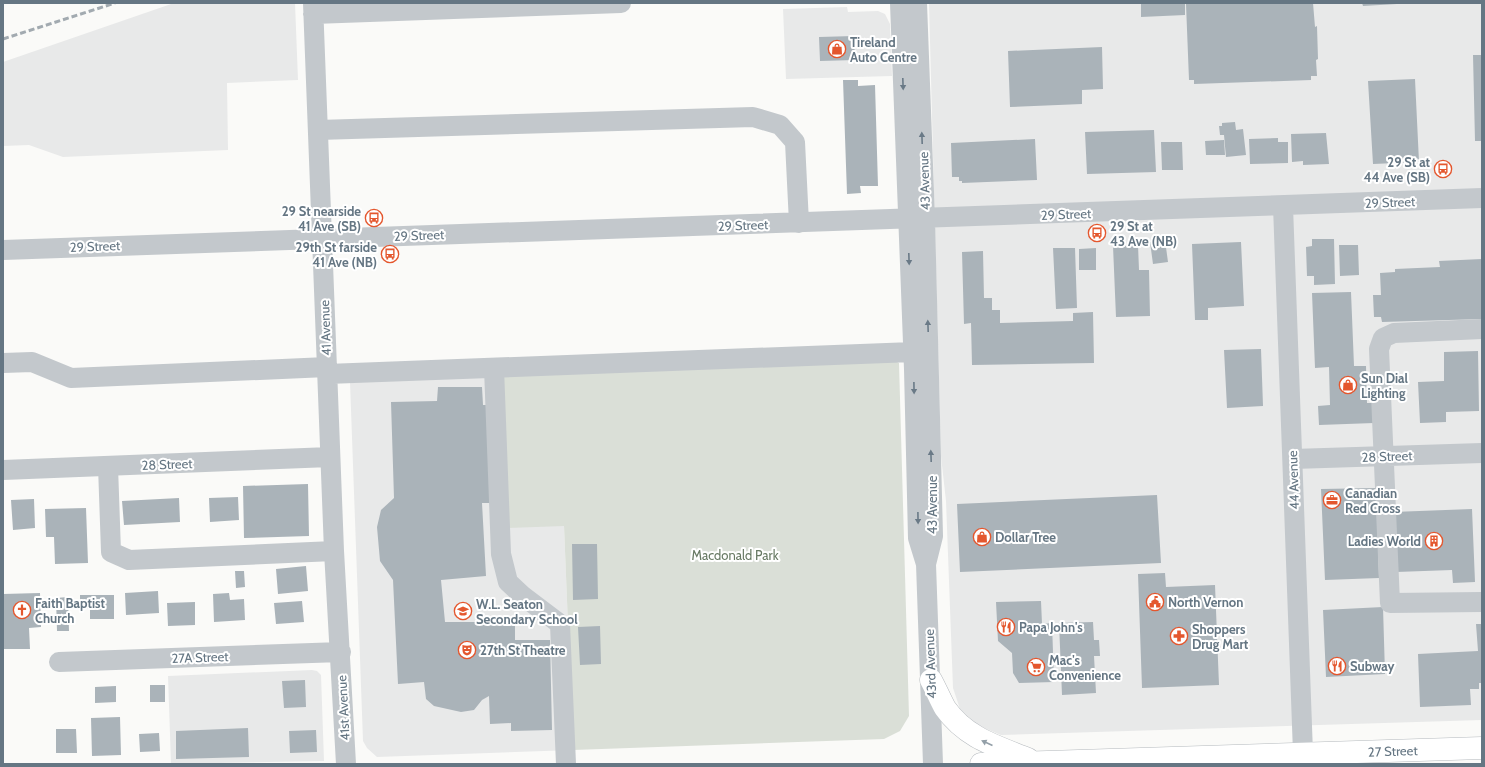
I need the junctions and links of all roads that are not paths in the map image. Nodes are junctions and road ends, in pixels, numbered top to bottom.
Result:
1 (621, 3) edge
2 (900, 3) edge
3 (916, 3) edge
4 (313, 8) edge
5 (318, 130) junction
6 (1482, 198) edge
7 (1283, 206) junction
8 (917, 219) junction
9 (799, 223) junction
10 (322, 237) junction
11 (3, 250) edge
12 (1482, 329) edge
13 (913, 352) junction
14 (3, 364) edge
15 (494, 368) junction
16 (327, 370) junction
17 (1482, 453) edge
18 (1384, 456) junction
19 (330, 457) junction
20 (1293, 459) junction
21 (108, 466) junction
22 (3, 470) edge
23 (334, 551) junction
24 (926, 564) junction
25 (1482, 602) edge
26 (341, 652) junction
27 (59, 662) dead end
28 (931, 680) junction
29 (1482, 748) edge
30 (1303, 753) junction
31 (1036, 762) junction
32 (346, 764) edge
33 (566, 764) edge
34 (933, 764) edge
35 (981, 764) edge

1 - 4 street
2 -> 8 street, 43 Avenue
8 -> 3 street, 43 Avenue
4 - 5 street, 41 Avenue
5 - 9 street
5 - 10 street, 41 Avenue
6 - 7 street, 29 Street
7 - 8 street, 29 Street
7 - 20 street, 44 Avenue
8 - 9 street, 29 Street
8 -> 13 street, 43 Avenue
24 -> 8 street, 43 Avenue
9 - 10 street, 29 Street
10 - 11 street, 29 Street
10 - 16 street, 41 Avenue
12 - 18 street
13 - 15 street
13 -> 24 street, 43 Avenue
14 - 16 street
15 - 16 street
15 - 33 street
16 - 19 street, 41 Avenue
17 - 18 street, 28 Street
18 - 20 street, 28 Street
18 - 25 street
19 - 21 street, 28 Street
19 - 23 street, 41 Avenue
20 - 30 street, 44 Avenue
21 - 22 street, 28 Street
21 - 23 street
23 - 26 street, 41 Avenue
24 - 28 street, 43rd Avenue
26 - 27 street, 27A Street
26 - 32 street, 41st Avenue
31 -> 28 main road
28 - 34 street, 43rd Avenue
29 - 30 main road, 27 Street
30 - 31 main road, 27 Street
31 - 35 main road, 27 Street

